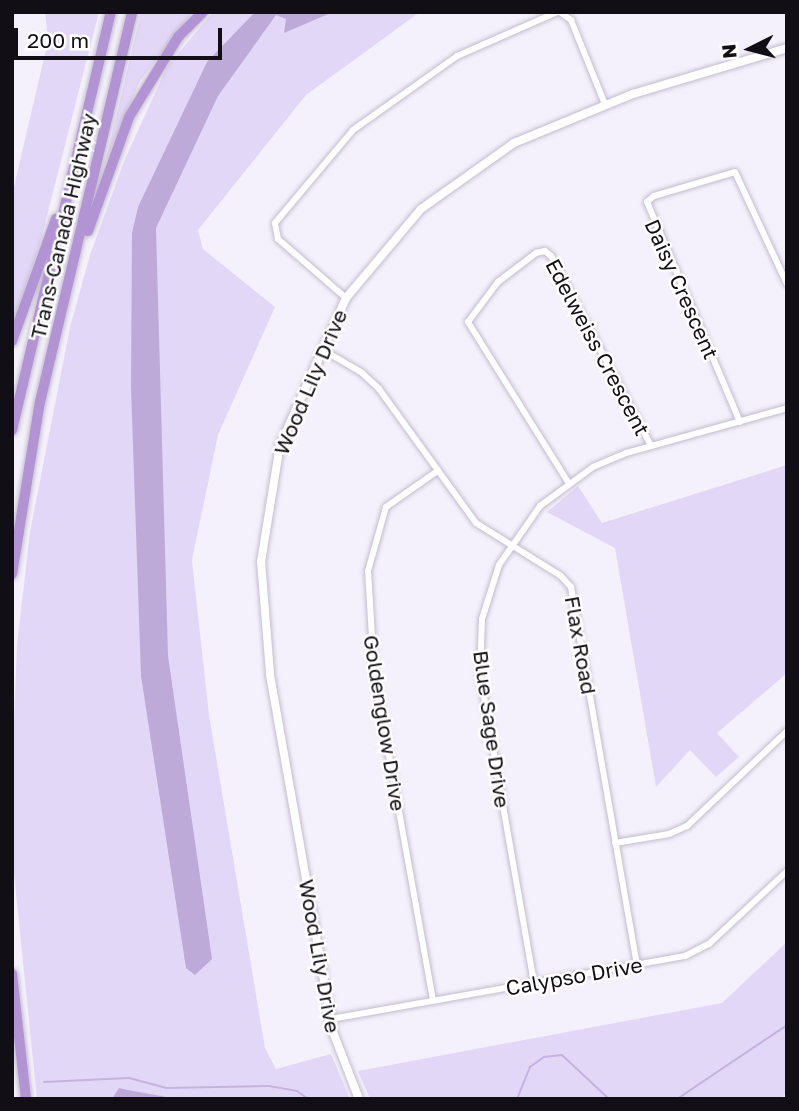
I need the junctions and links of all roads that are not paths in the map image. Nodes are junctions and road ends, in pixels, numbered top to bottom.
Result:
1 (111, 12) edge
2 (132, 12) edge
3 (203, 12) edge
4 (559, 12) edge
5 (787, 48) edge
6 (605, 104) junction
7 (75, 165) junction
8 (787, 284) edge
9 (69, 288) junction
10 (346, 298) junction
11 (12, 341) edge
12 (323, 350) junction
13 (787, 408) edge
14 (740, 422) junction
15 (12, 430) edge
16 (651, 446) junction
17 (436, 472) junction
18 (568, 482) junction
19 (508, 547) junction
20 (12, 574) edge
21 (787, 731) edge
22 (615, 843) junction
23 (787, 871) edge
24 (637, 964) junction
25 (12, 974) edge
26 (534, 983) junction
27 (433, 1000) junction
28 (331, 1019) junction
29 (26, 1099) edge
30 (359, 1099) edge

1 - 7 highway, Trans-Canada Highway
2 - 9 highway, Trans-Canada Highway
3 - 9 highway
4 - 6 street
4 - 10 street
5 - 6 street, Wood Lily Drive
6 - 10 street, Wood Lily Drive
7 - 11 highway
7 - 15 highway, Trans-Canada Highway
8 - 14 street, Daisy Crescent
9 - 20 highway, Trans-Canada Highway
10 - 12 street, Wood Lily Drive
12 - 17 street, Flax Road
12 - 28 street, Wood Lily Drive
13 - 14 street, Blue Sage Drive
14 - 16 street, Blue Sage Drive
16 - 18 street, Blue Sage Drive
16 - 18 street, Edelweiss Crescent
17 - 19 street, Flax Road
17 - 27 street, Goldenglow Drive
18 - 19 street, Blue Sage Drive
19 - 22 street, Flax Road
19 - 26 street, Blue Sage Drive
21 - 22 street
22 - 24 street, Flax Road
23 - 24 street, Calypso Drive
24 - 26 street, Calypso Drive
25 - 29 highway
26 - 27 street, Calypso Drive
27 - 28 street, Calypso Drive
28 - 30 street, Wood Lily Drive

